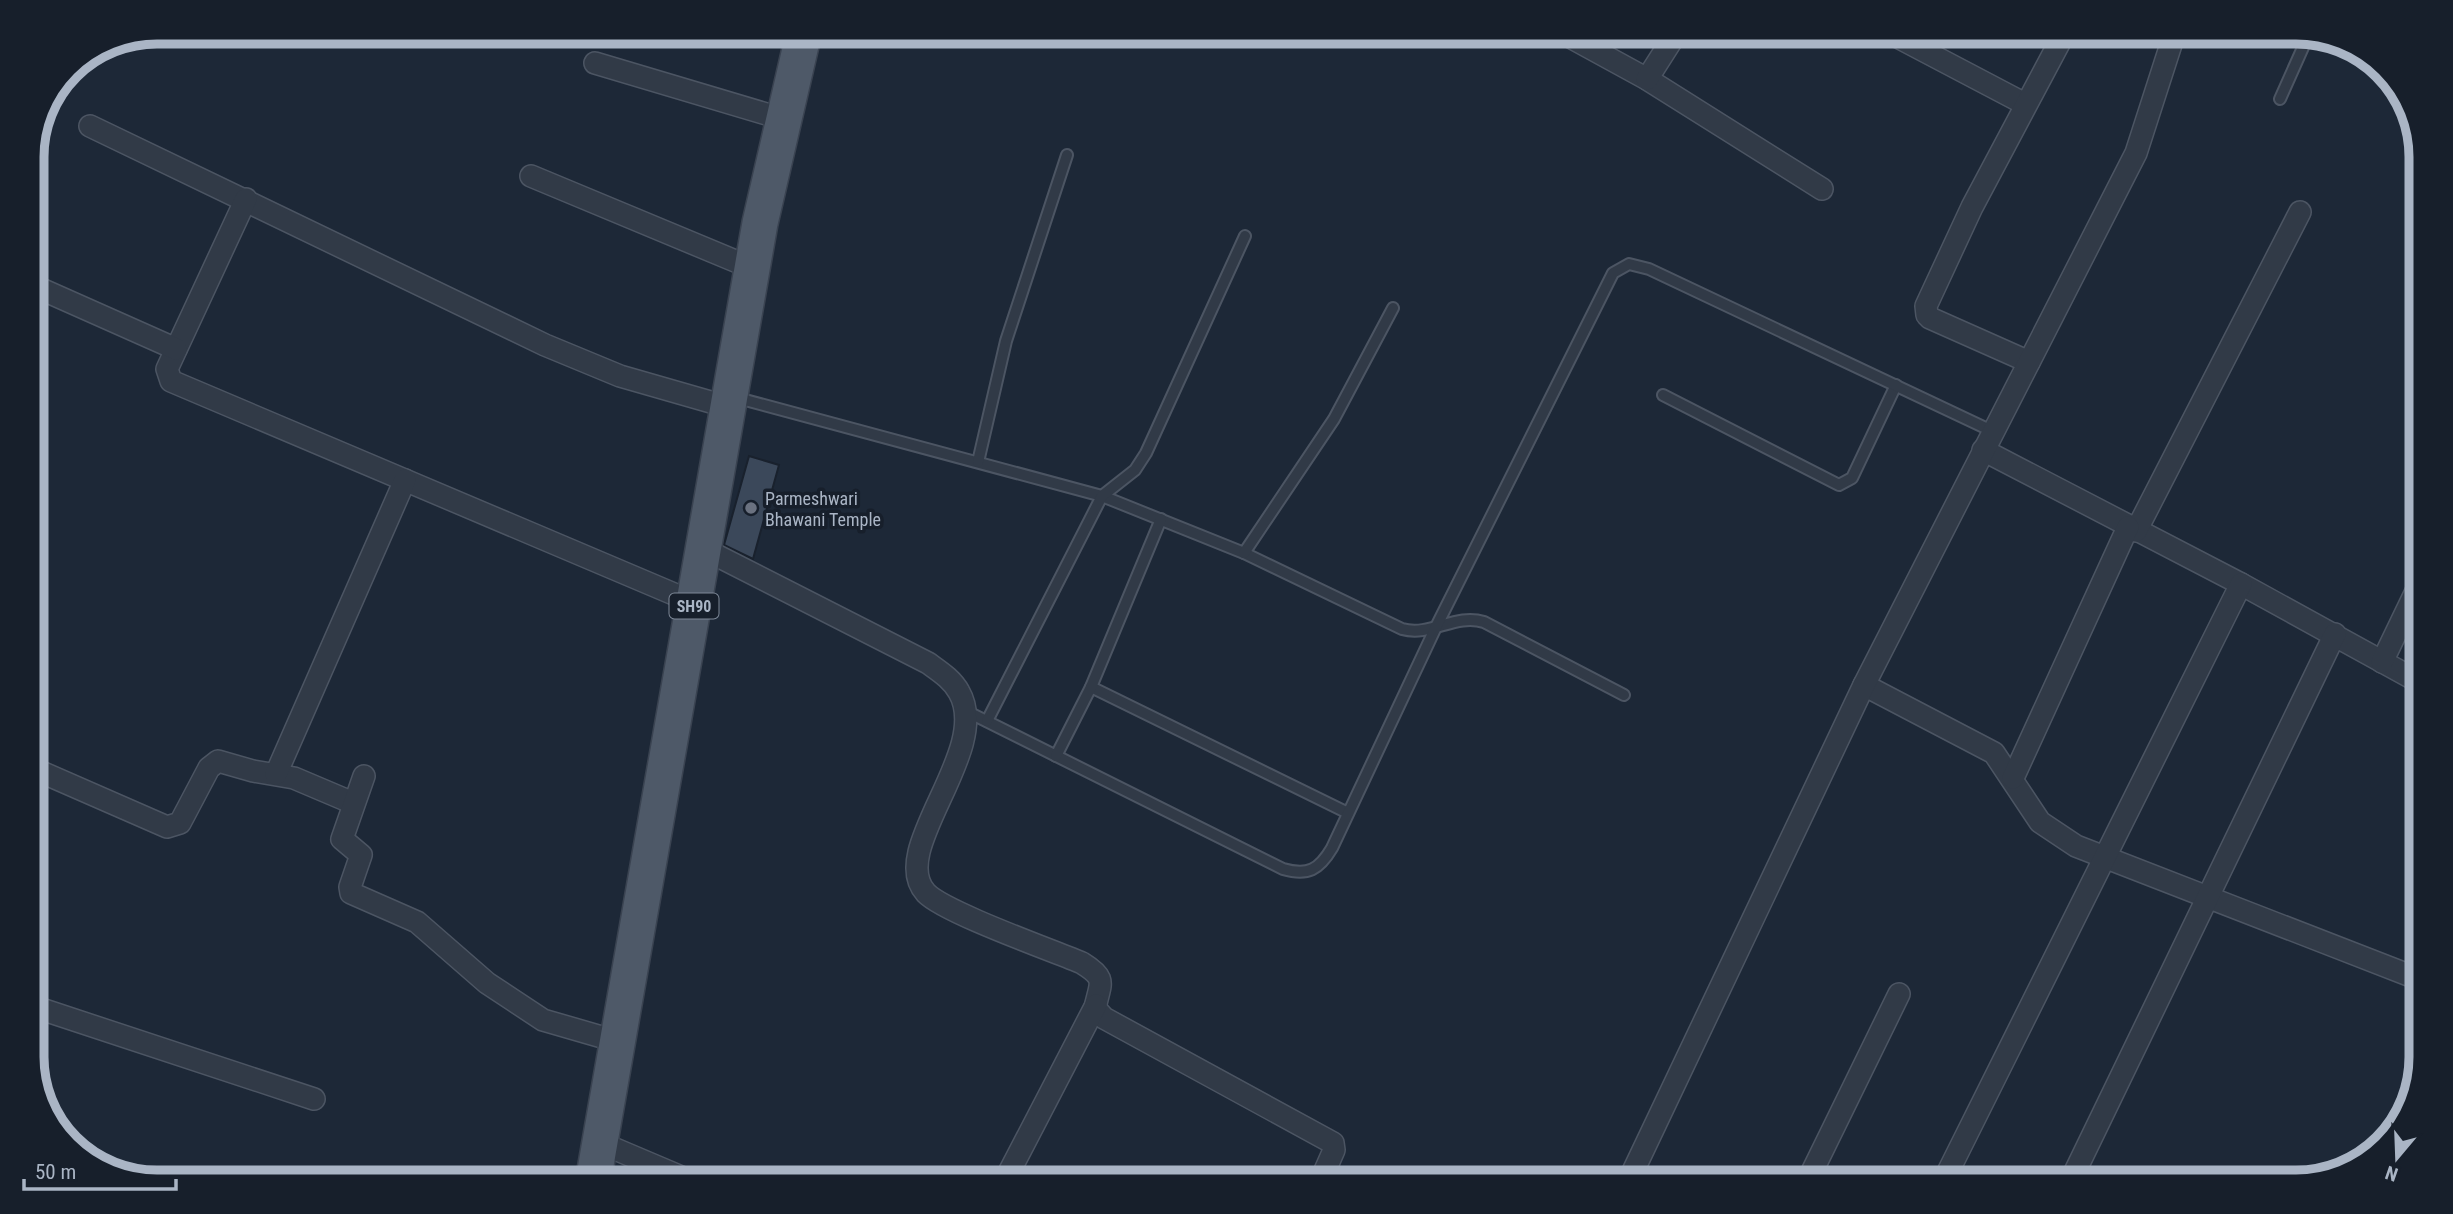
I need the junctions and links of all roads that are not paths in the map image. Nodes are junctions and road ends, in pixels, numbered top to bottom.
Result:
1 (801, 44) edge
2 (1582, 44) edge
3 (1669, 44) edge
4 (1911, 44) edge
5 (2058, 44) edge
6 (2171, 44) edge
7 (2304, 45) edge
8 (595, 63) dead end
9 (1647, 79) junction
10 (2280, 99) dead end
11 (2025, 104) junction
12 (783, 119) junction
13 (90, 126) dead end
14 (1067, 155) dead end
15 (531, 176) dead end
16 (1822, 189) dead end
17 (246, 199) junction
18 (2300, 212) dead end
19 (1245, 236) dead end
20 (752, 268) junction
21 (44, 290) edge
22 (1393, 308) dead end
23 (176, 349) junction
24 (2029, 362) junction
25 (1896, 385) junction
26 (1663, 395) dead end
27 (729, 401) junction
28 (1987, 441) junction
29 (978, 462) junction
30 (405, 480) junction
31 (1102, 496) junction
32 (1161, 519) junction
33 (2132, 529) junction
34 (704, 549) junction
35 (1244, 553) junction
36 (2241, 584) junction
37 (695, 603) junction
38 (2409, 606) edge
39 (1436, 627) junction
40 (2335, 634) junction
41 (2382, 662) junction
42 (2409, 677) edge
43 (1864, 685) junction
44 (1091, 687) junction
45 (1624, 695) dead end
46 (966, 710) junction
47 (988, 721) junction
48 (1056, 756) junction
49 (44, 773) edge
50 (276, 774) junction
51 (364, 776) dead end
52 (2013, 778) junction
53 (354, 803) junction
54 (1348, 813) junction
55 (2105, 857) junction
56 (2206, 897) junction
57 (2409, 976) edge
58 (1899, 994) dead end
59 (1096, 1005) junction
60 (44, 1010) edge
61 (619, 1041) junction
62 (314, 1099) dead end
63 (601, 1143) junction
64 (595, 1170) edge
65 (664, 1170) edge
66 (1010, 1170) edge
67 (1325, 1170) edge
68 (1634, 1170) edge
69 (1813, 1170) edge
70 (1949, 1170) edge
71 (2076, 1170) edge

1 - 12 main road, SH90
2 - 9 street
3 - 9 street
4 - 11 street
5 - 11 street
6 - 24 street
7 - 10 lane
8 - 12 street
9 - 16 street
11 - 24 street
12 - 20 main road, SH90
13 - 17 street
14 - 29 lane
15 - 20 street
17 - 23 street
17 - 27 street
18 - 33 street
19 - 31 lane
20 - 27 main road, SH90
21 - 23 street
22 - 35 lane
23 - 30 street
24 - 28 street
25 - 26 lane
25 - 28 lane
25 - 39 lane
27 - 29 lane
27 - 34 main road, SH90
28 - 33 street
28 - 43 street
29 - 31 lane
30 - 37 street
30 - 50 street
31 - 32 lane
31 - 47 lane
32 - 35 lane
32 - 44 lane
33 - 36 street
33 - 52 street
34 - 37 main road, SH90
34 - 46 street
35 - 39 lane
36 - 40 street
36 - 55 street
37 - 61 main road, SH90
38 - 41 street
39 - 45 lane
39 - 54 lane
40 - 41 street
40 - 56 street
41 - 42 street
43 - 52 street
43 - 68 street
44 - 48 lane
44 - 54 lane
46 - 47 lane
46 - 59 street
47 - 48 lane
48 - 54 lane
49 - 50 street
50 - 53 street
51 - 53 street
52 - 55 street
53 - 61 street
55 - 56 street
55 - 70 street
56 - 57 street
56 - 71 street
58 - 69 street
59 - 66 street
59 - 67 street
60 - 62 street
61 - 63 main road, SH90
63 - 64 main road, SH90
63 - 65 street

